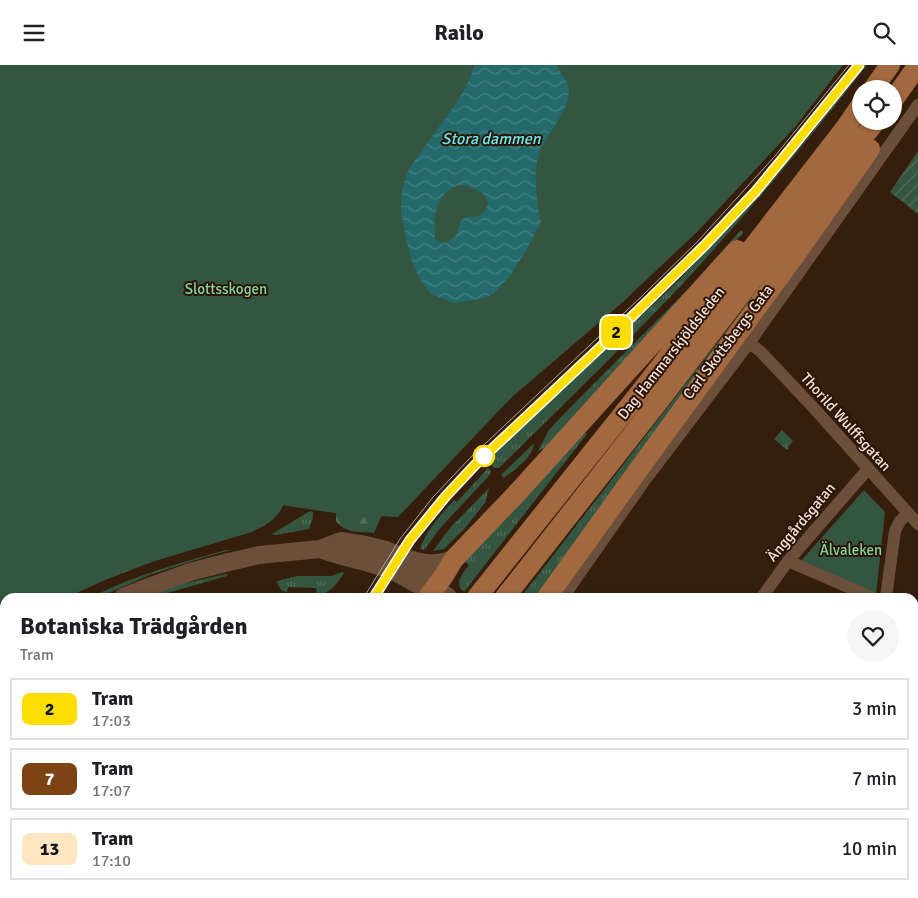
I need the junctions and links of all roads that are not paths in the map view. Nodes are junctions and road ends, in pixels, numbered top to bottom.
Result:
1 (890, 65) edge
2 (918, 65) edge
3 (879, 80) edge
4 (902, 88) edge
5 (918, 105) edge
6 (852, 117) edge
7 (869, 130) edge
8 (882, 130) edge
9 (799, 188) junction
10 (749, 343) junction
11 (868, 469) junction
12 (908, 513) junction
13 (918, 524) edge
14 (340, 549) junction
15 (788, 561) junction
16 (431, 585) edge
17 (133, 593) edge
18 (480, 593) edge
19 (508, 593) edge
20 (550, 593) edge
21 (566, 593) edge
22 (765, 593) edge
23 (862, 593) edge
24 (887, 593) edge

1 - 3 main road
2 - 4 main road
5 - 10 street, Carl Skottsbergs Gata
6 - 9 main road, Dag Hammarskjöldsleden
7 - 19 main road, Dag Hammarskjöldsleden
8 - 20 main road
9 - 16 main road
9 - 18 main road, Dag Hammarskjöldsleden
10 - 11 street, Thorild Wulffsgatan
10 - 21 street, Carl Skottsbergs Gata
11 - 12 street, Thorild Wulffsgatan
11 - 15 street, Änggårdsgatan
12 - 13 street, Thorild Wulffsgatan
12 - 24 street
14 - 16 main road
14 - 16 main road
14 - 17 main road
15 - 22 street, Änggårdsgatan
15 - 23 street

